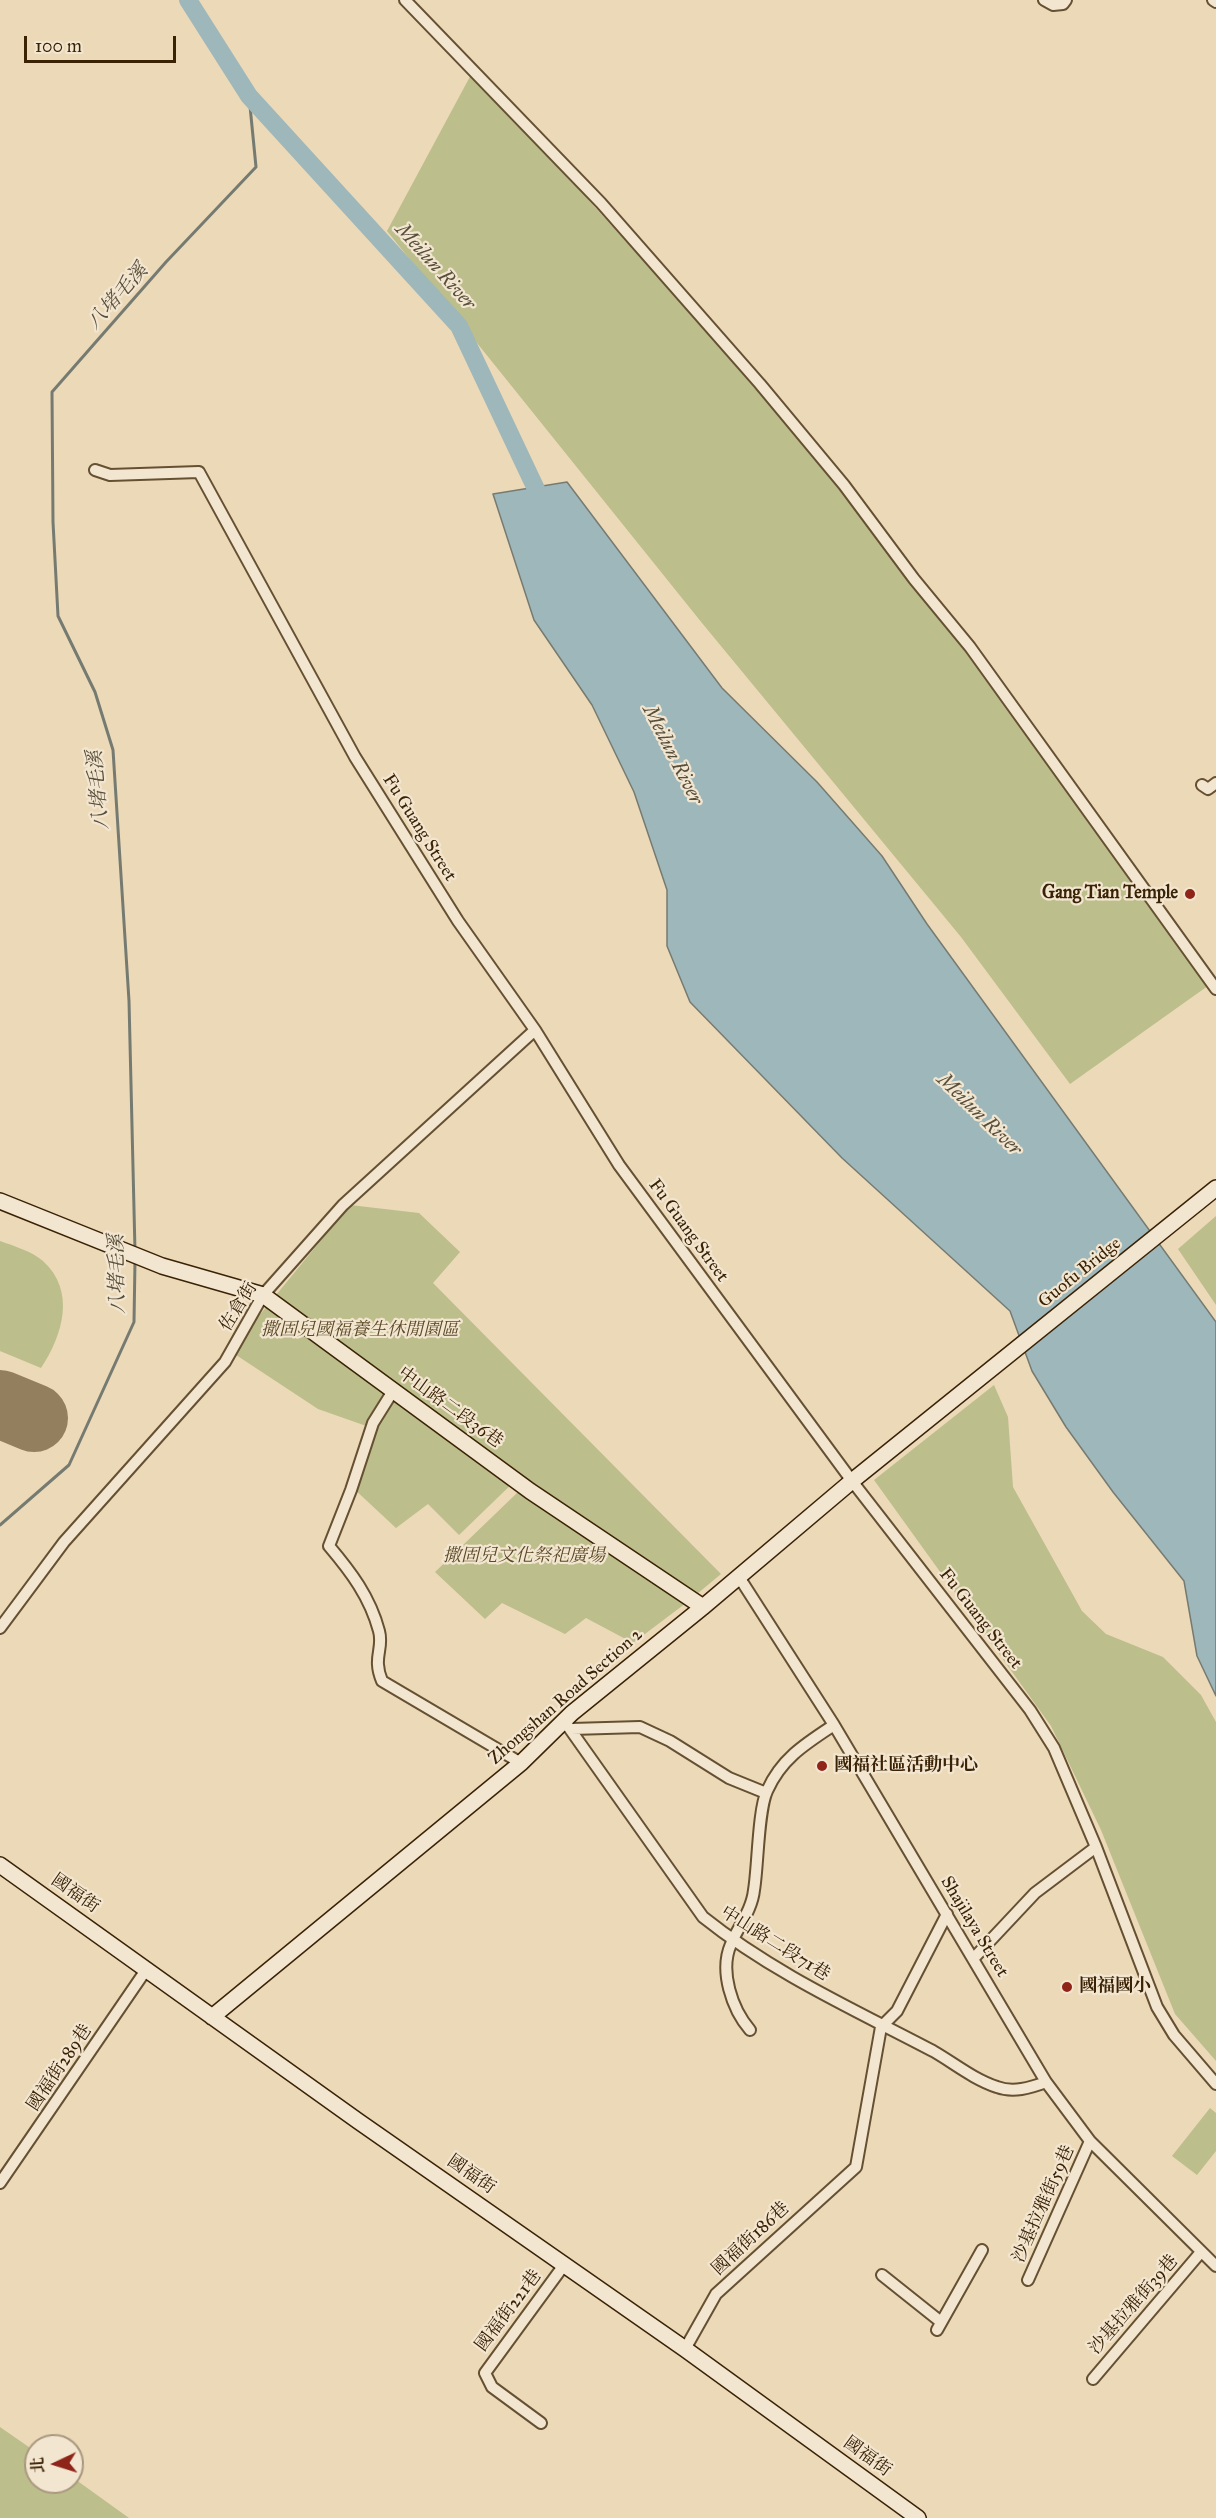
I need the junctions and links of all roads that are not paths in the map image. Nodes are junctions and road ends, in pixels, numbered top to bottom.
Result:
1 (405, 0) edge
2 (1044, 0) edge
3 (1066, 0) edge
4 (95, 470) dead end
5 (1216, 783) edge
6 (1202, 785) dead end
7 (1216, 989) edge
8 (535, 1030) junction
9 (1213, 1190) edge
10 (0, 1201) edge
11 (263, 1295) junction
12 (973, 1384) joint
13 (393, 1390) junction
14 (852, 1481) junction
15 (739, 1577) junction
16 (704, 1607) junction
17 (0, 1628) edge
18 (569, 1725) junction
19 (834, 1725) junction
20 (521, 1763) junction
21 (766, 1793) junction
22 (1096, 1847) junction
23 (0, 1865) edge
24 (947, 1914) junction
25 (733, 1941) junction
26 (973, 1959) junction
27 (146, 1970) junction
28 (212, 2017) junction
29 (881, 2027) junction
30 (750, 2030) dead end
31 (1046, 2082) junction
32 (1216, 2084) edge
33 (1090, 2141) junction
34 (0, 2183) edge
35 (982, 2250) dead end
36 (1201, 2252) junction
37 (564, 2265) junction
38 (1216, 2266) edge
39 (882, 2275) dead end
40 (1028, 2280) dead end
41 (685, 2349) junction
42 (1093, 2379) dead end
43 (541, 2423) dead end
44 (918, 2518) edge

1 - 7 street
2 - 3 street
4 - 8 street, Fu Guang Street
5 - 6 street
8 - 11 street, 佐倉街
8 - 14 street, Fu Guang Street
9 - 12 street, Guofu Bridge
10 - 11 street, 中山路二段36巷
11 - 13 street, 中山路二段36巷
11 - 17 street, 佐倉街
12 - 14 street, Zhongshan Road Section 2
13 - 16 street, 中山路二段36巷
13 - 20 street
14 - 15 street, Zhongshan Road Section 2
14 - 22 street, Fu Guang Street
15 - 16 street, Zhongshan Road Section 2
15 - 19 street, Shajilaya Street
16 - 18 street, Zhongshan Road Section 2
18 - 20 street, Zhongshan Road Section 2
18 - 21 street
18 - 25 street, 中山路二段71巷
19 - 21 street
19 - 24 street, Shajilaya Street
20 - 28 street, Zhongshan Road Section 2
21 - 25 street
22 - 26 street
22 - 32 street, Fu Guang Street
23 - 27 street, 國福街
24 - 26 street, Shajilaya Street
24 - 29 street
25 - 29 street, 中山路二段71巷
25 - 30 street
26 - 31 street, Shajilaya Street
27 - 28 street, 國福街
27 - 34 street, 國福街289巷
28 - 37 street, 國福街
29 - 31 street, 中山路二段71巷
29 - 41 street, 國福街186巷
31 - 33 street, Shajilaya Street
33 - 36 street, Shajilaya Street
33 - 40 street, 沙基拉雅街59巷
35 - 39 street
36 - 38 street, Shajilaya Street
36 - 42 street, 沙基拉雅街39巷
37 - 41 street, 國福街
37 - 43 street, 國福街221巷
41 - 44 street, 國福街

